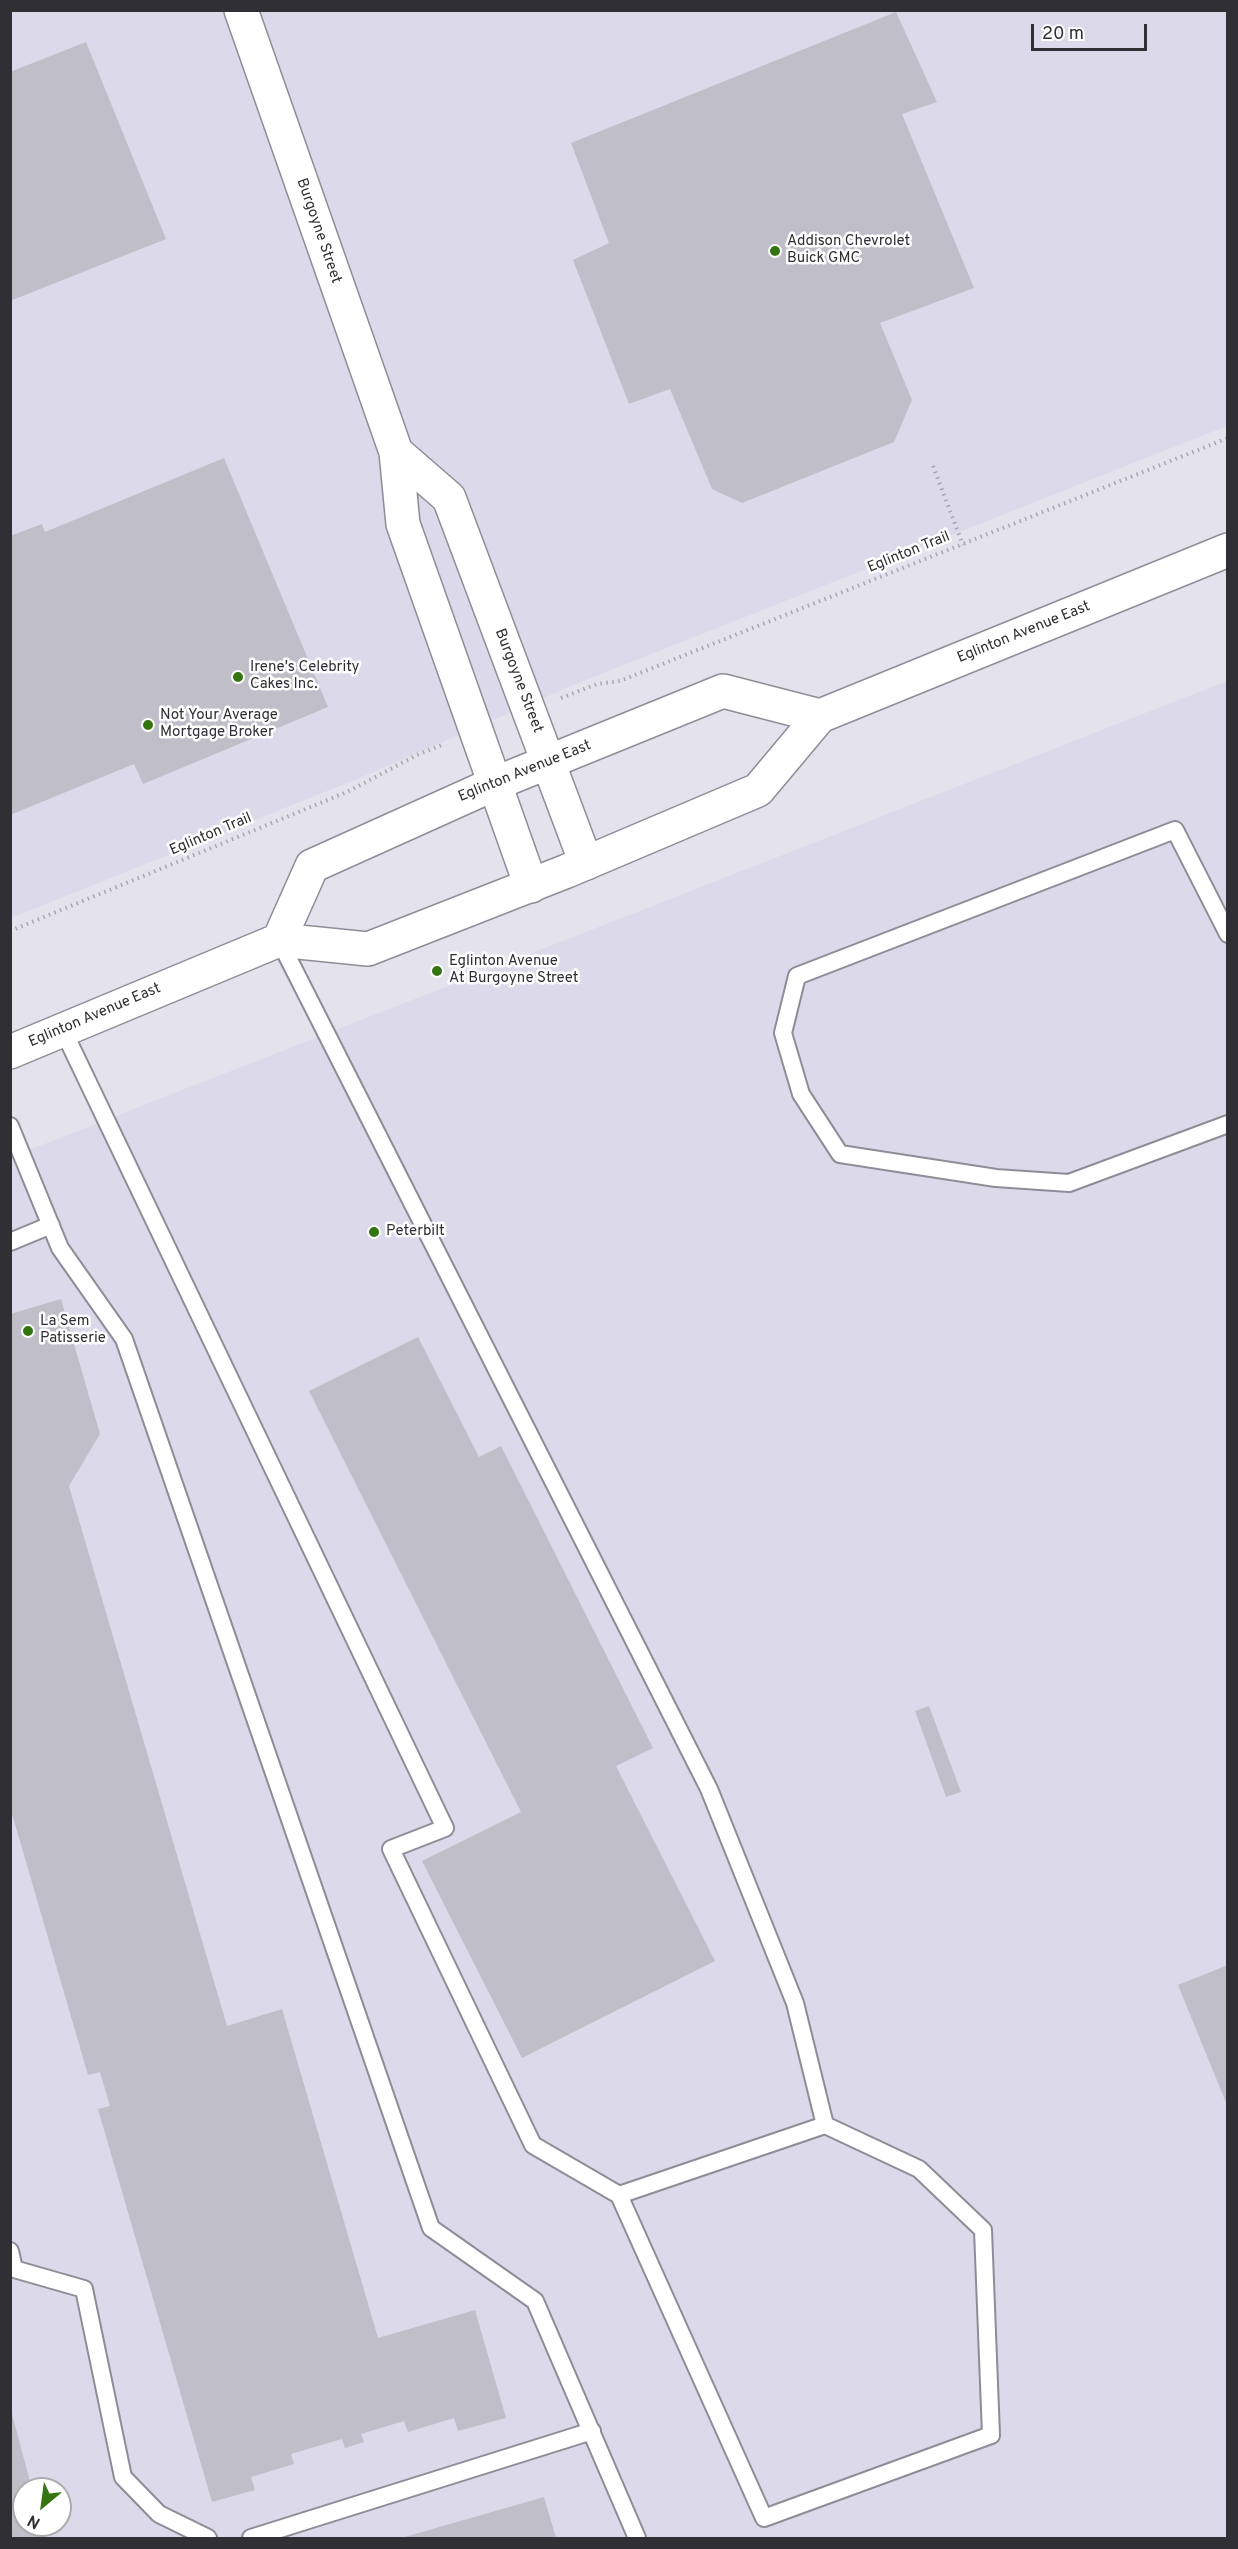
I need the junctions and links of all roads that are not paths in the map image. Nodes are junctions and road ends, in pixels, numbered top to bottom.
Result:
1 (241, 10) edge
2 (396, 452) junction
3 (1227, 550) edge
4 (820, 716) junction
5 (548, 762) junction
6 (494, 784) junction
7 (586, 863) junction
8 (531, 886) junction
9 (1227, 934) edge
10 (279, 940) junction
11 (63, 1030) junction
12 (10, 1052) edge
13 (1227, 1124) edge
14 (10, 1126) edge
15 (51, 1225) junction
16 (10, 1242) edge
17 (825, 2125) junction
18 (619, 2195) junction
19 (10, 2252) edge
20 (592, 2432) junction
21 (208, 2538) edge
22 (251, 2538) edge
23 (637, 2538) edge

1 - 2 main road, Burgoyne Street
2 - 5 main road, Burgoyne Street
2 - 6 main road, Burgoyne Street
3 - 4 main road, Eglinton Avenue East
4 - 5 main road, Eglinton Avenue East
4 - 7 main road, Eglinton Avenue East
5 - 6 main road, Eglinton Avenue East
5 - 7 main road, Burgoyne Street
6 - 8 main road, Burgoyne Street
6 - 10 main road, Eglinton Avenue East
7 - 8 main road, Eglinton Avenue East
8 - 10 main road, Eglinton Avenue East
9 - 13 lane
10 - 11 main road, Eglinton Avenue East
10 - 17 lane
11 - 12 main road, Eglinton Avenue East
11 - 18 lane
14 - 15 lane
15 - 16 lane
15 - 20 lane
17 - 18 lane
17 - 18 lane
19 - 21 lane
20 - 22 lane
20 - 23 lane

